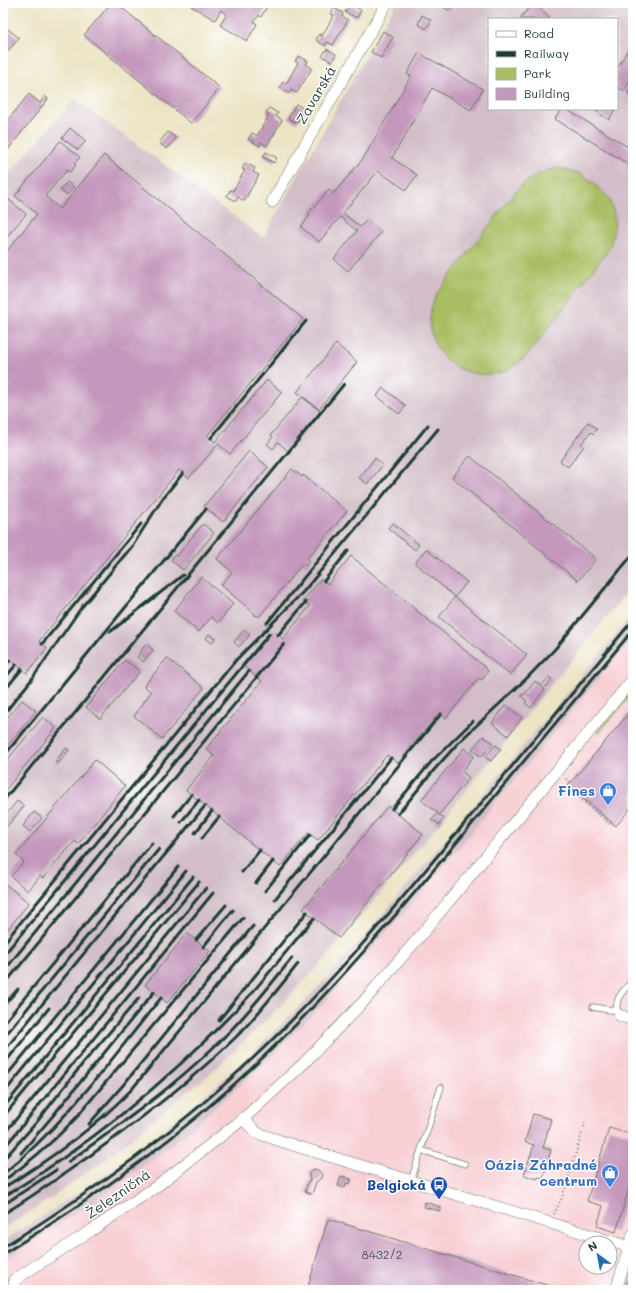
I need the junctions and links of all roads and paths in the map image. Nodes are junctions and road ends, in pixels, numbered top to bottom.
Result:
1 (387, 3) edge
2 (272, 202) dead end
3 (633, 679) edge
4 (566, 779) dead end
5 (611, 824) dead end
6 (633, 980) edge
7 (593, 1007) dead end
8 (618, 1012) junction
9 (633, 1020) edge
10 (441, 1087) dead end
11 (243, 1119) junction
12 (586, 1120) dead end
13 (421, 1150) junction
14 (465, 1164) dead end
15 (412, 1181) junction
16 (554, 1216) dead end
17 (633, 1234) edge
18 (631, 1248) edge
19 (15, 1290) edge
20 (616, 1290) edge

1 - 2 street, Zavarská
3 - 11 street
4 - 5 path
6 - 8 lane
7 - 8 lane
8 - 9 street
10 - 13 lane
11 - 15 street
11 - 19 street, Železničná
12 - 16 path
13 - 14 lane
13 - 15 lane
15 - 18 street
17 - 18 street
18 - 20 street

